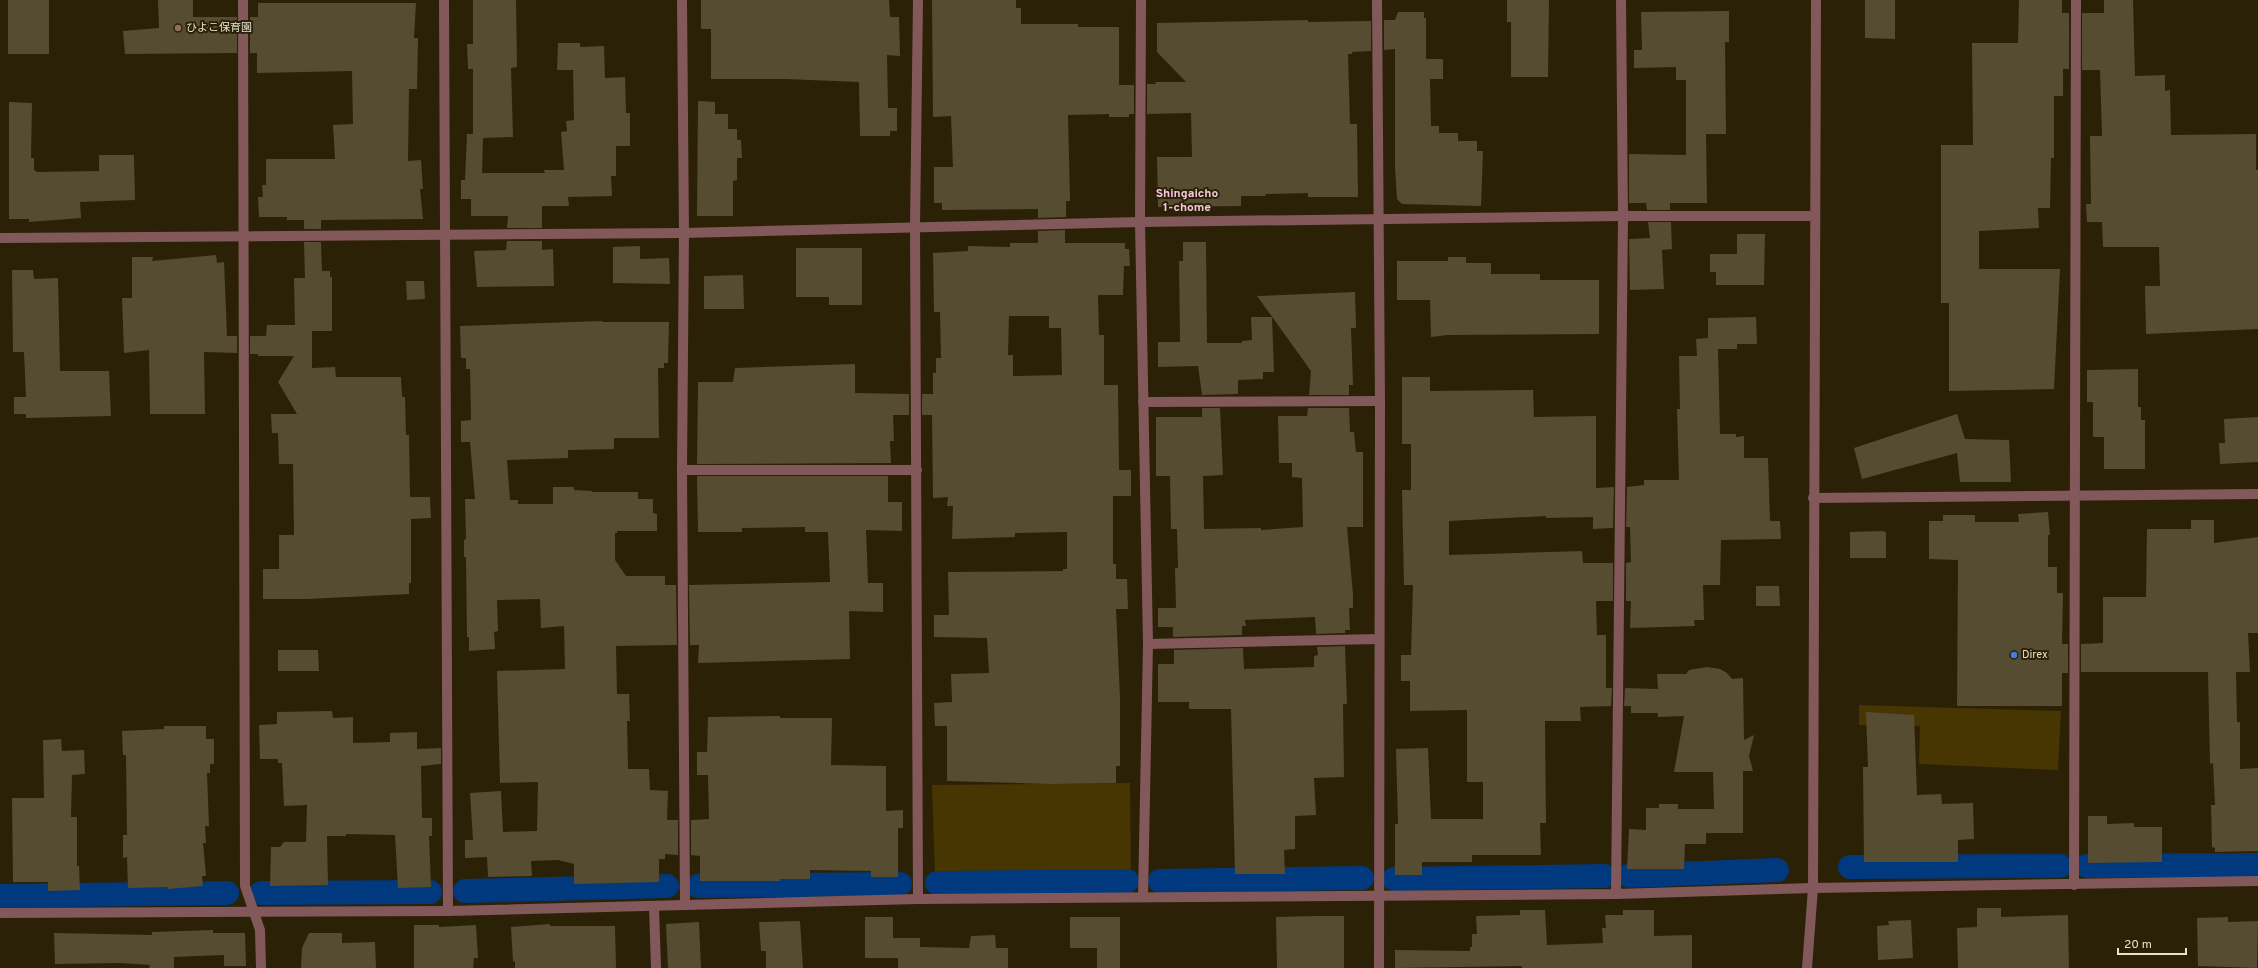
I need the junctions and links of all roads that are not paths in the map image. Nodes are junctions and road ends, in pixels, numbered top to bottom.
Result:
1 (243, 0) edge
2 (444, 0) edge
3 (682, 0) edge
4 (918, 0) edge
5 (1141, 0) edge
6 (1378, 0) edge
7 (1621, 0) edge
8 (1816, 0) edge
9 (2076, 0) edge
10 (1623, 216) junction
11 (1815, 216) junction
12 (1380, 221) junction
13 (1140, 222) junction
14 (915, 226) junction
15 (684, 233) junction
16 (444, 236) junction
17 (244, 237) junction
18 (5, 238) edge
19 (1143, 402) junction
20 (1380, 402) junction
21 (682, 470) junction
22 (916, 470) junction
23 (2258, 494) edge
24 (2076, 496) junction
25 (1813, 498) junction
26 (1379, 639) junction
27 (1148, 644) junction
28 (2258, 881) edge
29 (2074, 885) junction
30 (1813, 888) junction
31 (1616, 894) junction
32 (1143, 897) junction
33 (1378, 897) junction
34 (918, 899) junction
35 (685, 905) junction
36 (654, 906) junction
37 (254, 911) junction
38 (448, 911) junction
39 (5, 913) edge
40 (261, 968) edge
41 (656, 968) edge
42 (1379, 968) edge
43 (1807, 968) edge

1 - 17 street
2 - 16 street
3 - 15 street
4 - 14 street
5 - 13 street
6 - 12 street
7 - 10 street
8 - 11 street
9 - 24 street
10 - 11 street
10 - 12 street
10 - 31 street
11 - 25 street
12 - 13 street
12 - 20 street
13 - 14 street
13 - 19 street
14 - 15 street
14 - 22 street
15 - 16 street
15 - 21 street
16 - 17 street
16 - 38 street
17 - 18 street
17 - 37 street
19 - 20 street
19 - 27 street
20 - 26 street
21 - 22 street
21 - 35 street
22 - 34 street
23 - 24 street
24 - 25 street
24 - 29 street
25 - 30 street
26 - 27 street
26 - 33 street
27 - 32 street
28 - 29 street
29 - 30 street
30 - 31 street
30 - 43 street
31 - 33 street
32 - 33 street
32 - 34 street
33 - 42 street
34 - 35 street
35 - 36 street
36 - 38 street
36 - 41 street
37 - 38 street
37 - 39 street
37 - 40 street

